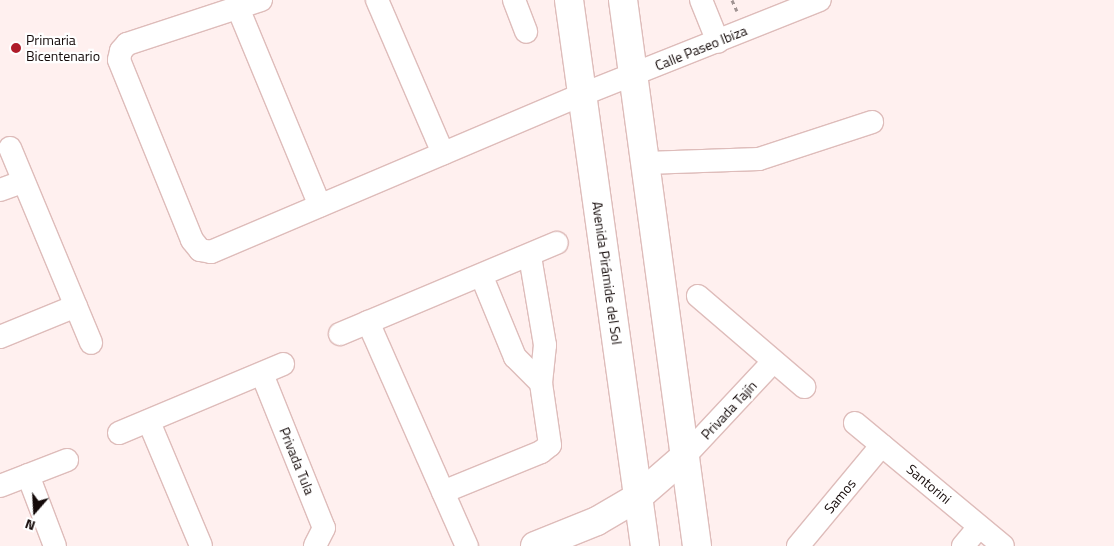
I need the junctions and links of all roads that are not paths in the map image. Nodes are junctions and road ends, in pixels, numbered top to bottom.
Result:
1 (261, 0) edge
2 (377, 0) edge
3 (514, 0) edge
4 (569, 0) edge
5 (623, 0) edge
6 (700, 0) edge
7 (820, 0) edge
8 (238, 8) junction
9 (526, 32) dead end
10 (718, 42) junction
11 (634, 74) junction
12 (581, 95) junction
13 (872, 122) dead end
14 (10, 148) dead end
15 (443, 153) junction
16 (646, 163) junction
17 (22, 182) junction
18 (0, 190) edge
19 (320, 206) junction
20 (557, 243) dead end
21 (530, 256) junction
22 (482, 277) junction
23 (698, 296) dead end
24 (76, 306) junction
25 (368, 322) junction
26 (340, 334) dead end
27 (0, 337) edge
28 (90, 343) dead end
29 (773, 362) junction
30 (283, 364) dead end
31 (262, 374) junction
32 (540, 383) junction
33 (804, 387) dead end
34 (149, 422) junction
35 (855, 422) dead end
36 (119, 433) dead end
37 (882, 445) junction
38 (684, 456) junction
39 (67, 460) dead end
40 (28, 475) junction
41 (0, 486) edge
42 (443, 492) junction
43 (638, 496) junction
44 (979, 527) junction
45 (55, 546) edge
46 (201, 546) edge
47 (315, 546) edge
48 (467, 546) edge
49 (535, 546) edge
50 (645, 546) edge
51 (696, 546) edge
52 (798, 546) edge
53 (963, 546) edge
54 (1003, 546) edge

1 - 8 street, Calle Paseo Ibiza
2 - 15 street
3 - 9 street
4 - 12 street, Avenida Pirámide del Sol
5 - 11 street
6 - 10 street
7 - 10 street, Calle Paseo Ibiza
8 - 19 street
8 - 19 street, Calle Paseo Ibiza
10 - 11 street, Calle Paseo Ibiza
11 - 12 street, Calle Paseo Ibiza
11 - 16 street
12 - 15 street, Calle Paseo Ibiza
12 - 43 street, Avenida Pirámide del Sol
13 - 16 street
14 - 17 street
15 - 19 street, Calle Paseo Ibiza
16 - 38 street
17 - 18 street
17 - 24 street
20 - 21 street
21 - 22 street
21 - 32 street
22 - 25 street
22 - 32 street
23 - 29 street
24 - 27 street
24 - 28 street
25 - 26 street
25 - 42 street
29 - 33 street
29 - 38 street, Privada Tajín
30 - 31 street
31 - 34 street
31 - 47 street, Privada Tula
32 - 42 street
34 - 36 street
34 - 46 street
35 - 37 street, Santorini
37 - 44 street, Santorini
37 - 52 street, Samos
38 - 43 street
38 - 51 street
39 - 40 street
40 - 41 street
40 - 45 street
42 - 48 street
43 - 49 street
43 - 50 street, Avenida Pirámide del Sol
44 - 53 street
44 - 54 street, Santorini

